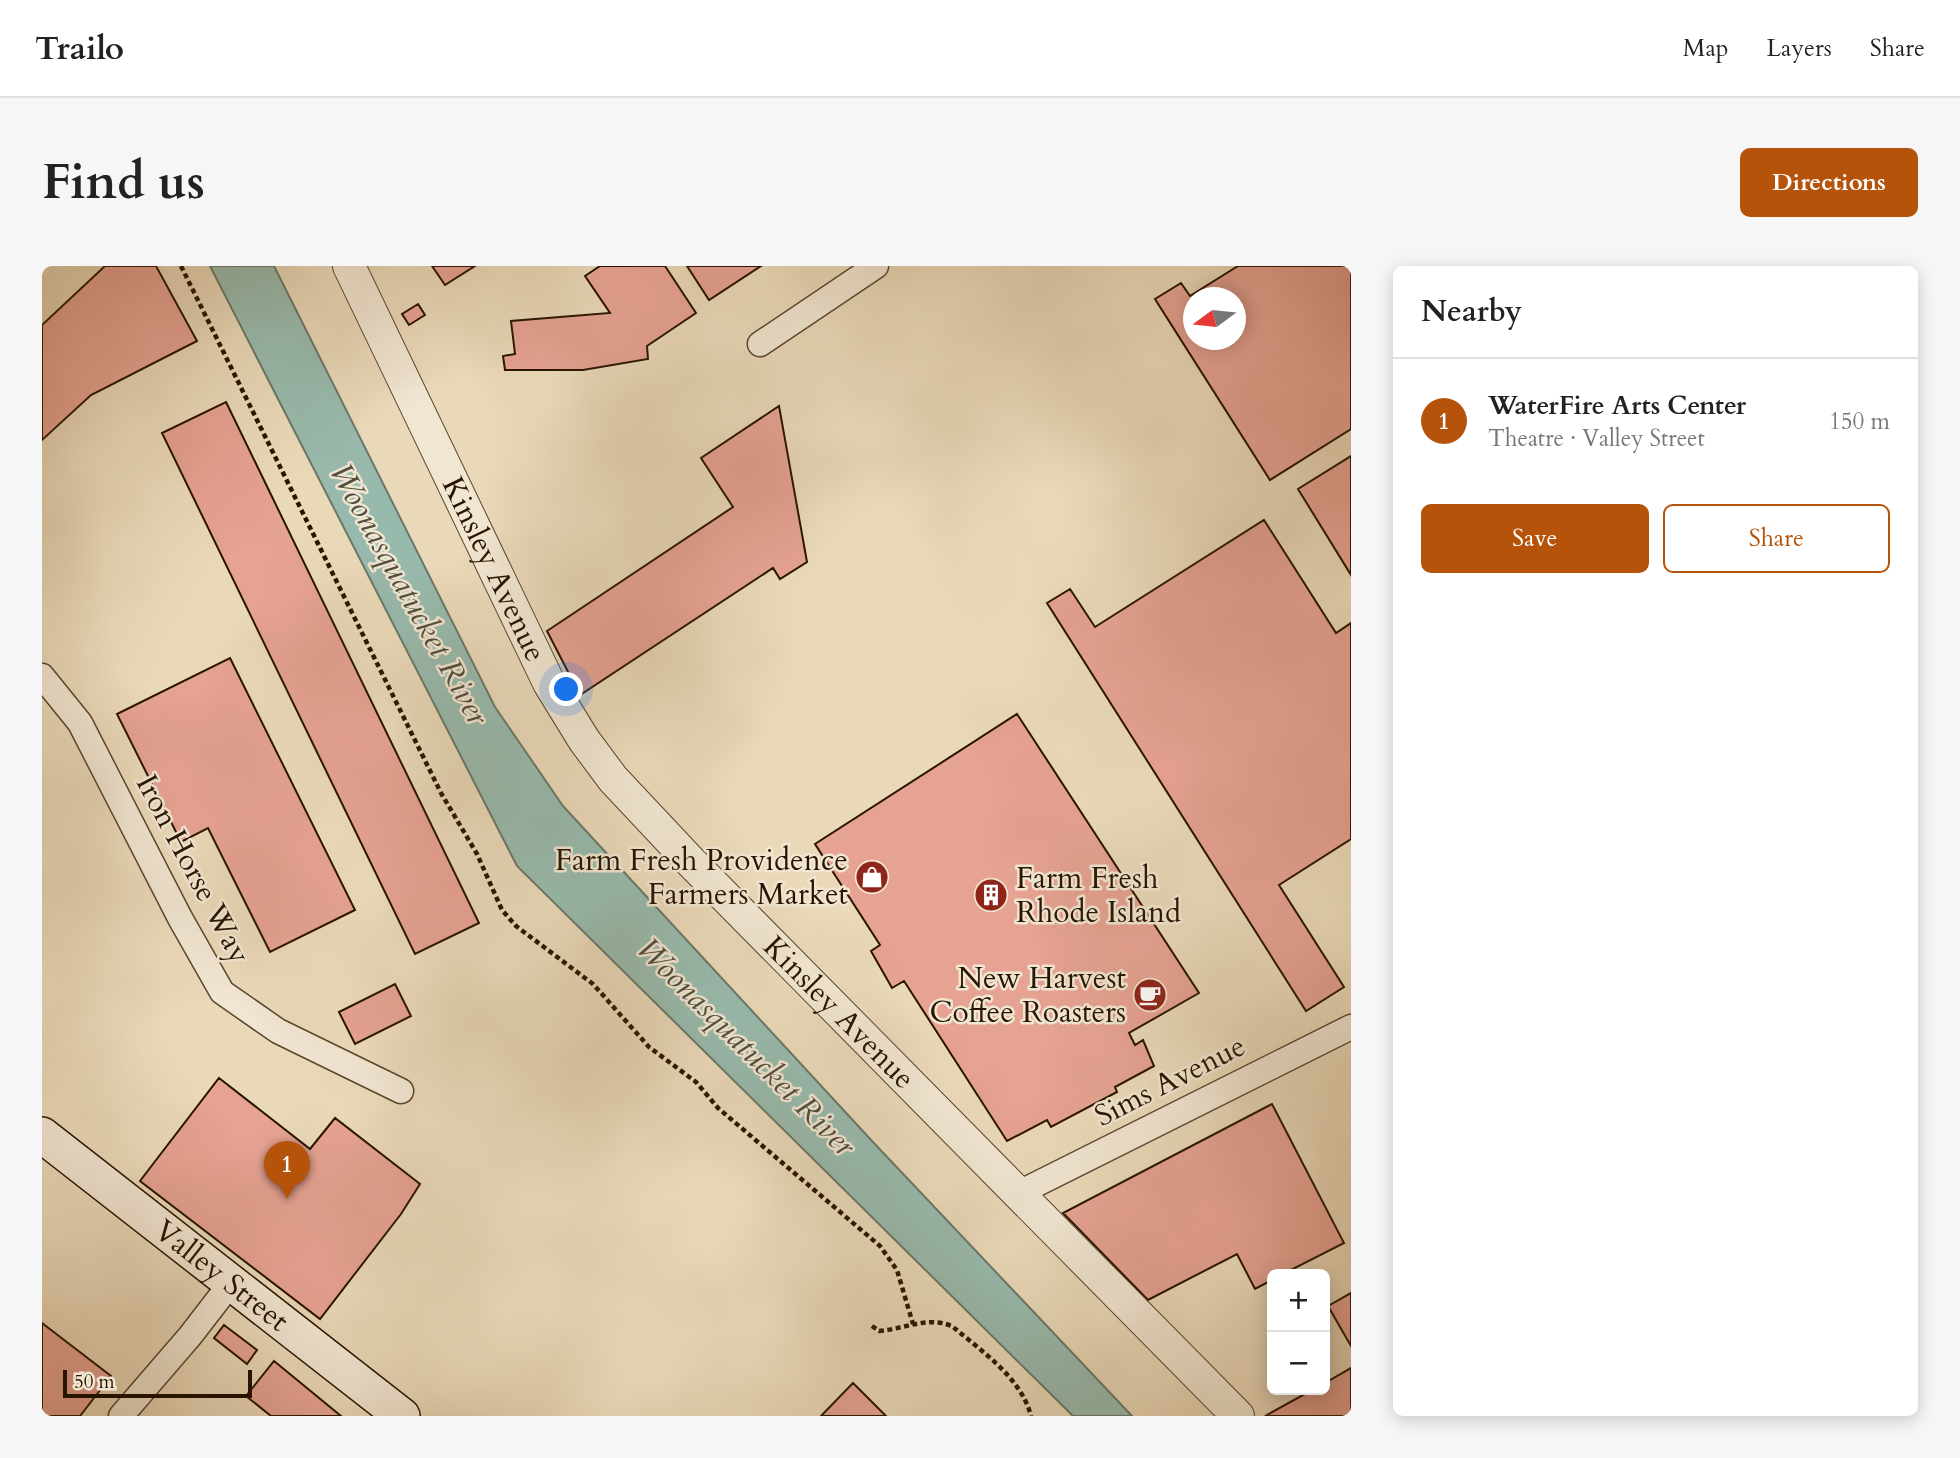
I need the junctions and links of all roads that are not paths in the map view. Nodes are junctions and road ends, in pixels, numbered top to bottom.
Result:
1 (349, 266) edge
2 (876, 266) edge
3 (760, 344) dead end
4 (42, 676) edge
5 (1351, 1027) edge
6 (401, 1091) dead end
7 (42, 1135) edge
8 (1017, 1194) junction
9 (231, 1283) junction
10 (121, 1416) edge
11 (401, 1416) edge
12 (1238, 1416) edge

1 - 8 street, Kinsley Avenue
2 - 3 street
4 - 6 street, Iron Horse Way
5 - 8 street, Sims Avenue
7 - 9 main road, Valley Street
8 - 12 street, Kinsley Avenue
9 - 10 street
9 - 11 main road, Valley Street

